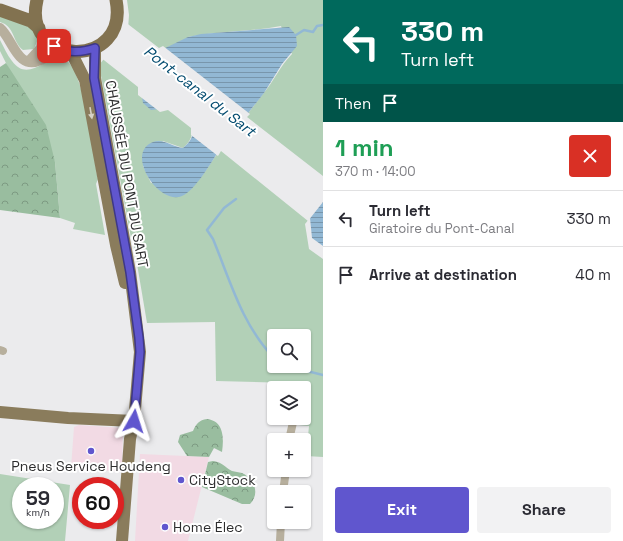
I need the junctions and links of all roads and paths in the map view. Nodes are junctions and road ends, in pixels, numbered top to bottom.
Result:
1 (37, 0) edge
2 (116, 0) edge
3 (0, 10) edge
4 (0, 28) edge
5 (41, 32) junction
6 (95, 48) junction
7 (66, 51) junction
8 (30, 60) junction
9 (133, 305) junction
10 (0, 412) edge
11 (134, 421) junction
12 (281, 529) edge
13 (122, 541) edge
14 (129, 541) edge
15 (280, 541) edge

1 - 5 highway
2 - 6 highway
3 - 5 highway
4 - 8 street
5 - 7 highway
5 - 8 street
6 - 7 highway
6 - 9 main road, CHAUSSÉE DU PONT DU SART
7 - 8 street
7 -> 9 main road, CHAUSSÉE DU PONT DU SART
9 - 11 main road, CHAUSSÉE DU PONT DU SART
10 - 11 main road
11 - 13 main road, CHAUSSÉE DU PONT DU SART
11 - 14 main road, CHAUSSÉE DU PONT DU SART
12 - 15 street

